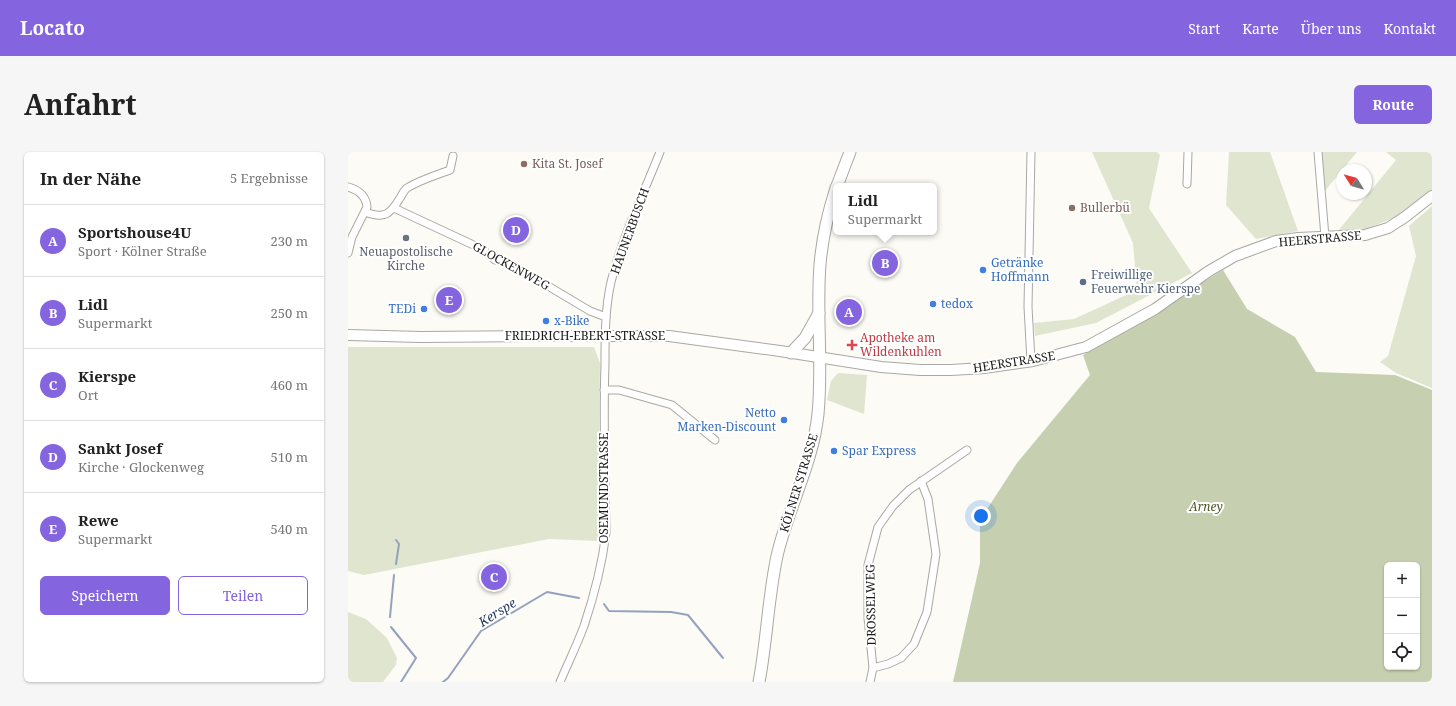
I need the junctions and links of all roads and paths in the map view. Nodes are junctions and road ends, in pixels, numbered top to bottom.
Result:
1 (660, 152) edge
2 (850, 152) edge
3 (1030, 152) edge
4 (1188, 152) edge
5 (1318, 152) edge
6 (453, 156) dead end
7 (838, 183) edge
8 (1187, 184) dead end
9 (348, 187) edge
10 (1432, 196) edge
11 (833, 198) edge
12 (394, 208) junction
13 (365, 212) junction
14 (350, 236) edge
15 (1325, 237) junction
16 (348, 253) edge
17 (820, 313) junction
18 (606, 317) junction
19 (348, 335) edge
20 (605, 335) junction
21 (791, 353) junction
22 (820, 358) junction
23 (1031, 361) junction
24 (604, 390) junction
25 (715, 440) dead end
26 (968, 450) dead end
27 (921, 481) junction
28 (873, 668) junction
29 (560, 682) edge
30 (759, 682) edge
31 (870, 682) edge

1 - 18 street, HAUNERBUSCH
2 - 7 main road, KÖLNER STRASSE
3 - 23 street
4 - 8 street
5 - 15 street
6 - 12 street
9 - 13 street
10 - 15 main road, HEERSTRASSE
11 - 17 main road, KÖLNER STRASSE
12 - 13 street
12 - 18 street, GLOCKENWEG
13 - 14 street
14 - 16 street
15 - 23 main road, HEERSTRASSE
17 - 21 main road
17 - 22 main road, KÖLNER STRASSE
18 - 20 street, HAUNERBUSCH
19 - 20 main road, FRIEDRICH-EBERT-STRASSE
20 - 21 main road, FRIEDRICH-EBERT-STRASSE
20 - 24 street, OSEMUNDSTRASSE
21 - 22 main road, FRIEDRICH-EBERT-STRASSE
22 - 23 main road, HEERSTRASSE
22 - 30 main road, KÖLNER STRASSE
24 - 25 street
24 - 29 street, OSEMUNDSTRASSE
26 - 27 street, DROSSELWEG
27 - 28 street, DROSSELWEG
27 - 28 street
28 - 31 street, DROSSELWEG

